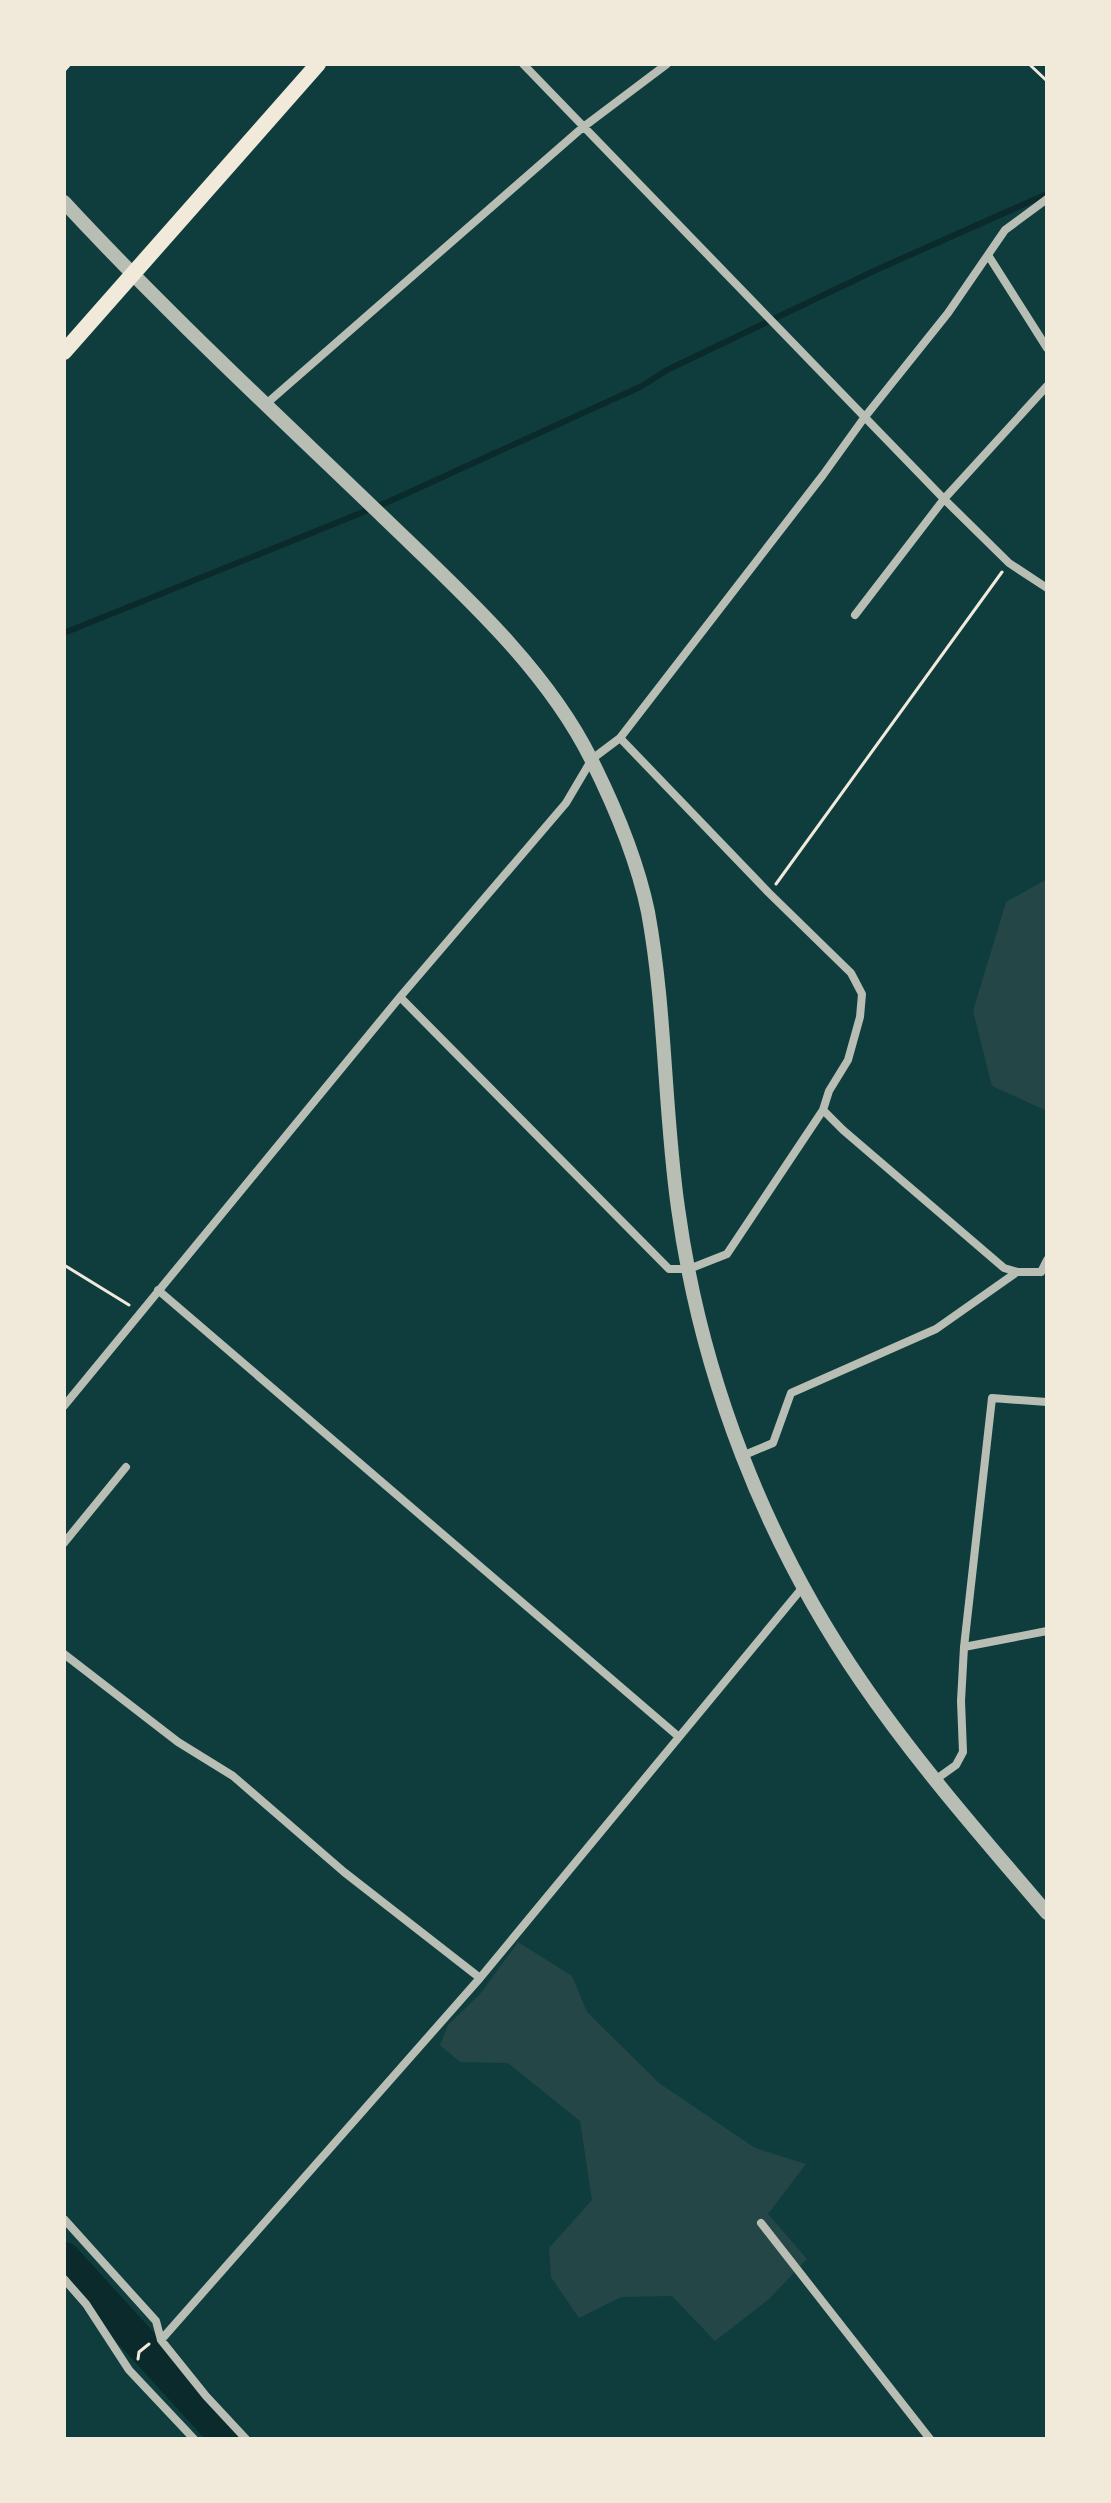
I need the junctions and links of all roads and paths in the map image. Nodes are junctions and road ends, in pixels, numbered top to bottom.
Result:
1 (70, 64) edge
2 (318, 64) edge
3 (523, 64) edge
4 (667, 64) edge
5 (1029, 64) edge
6 (64, 71) edge
7 (1047, 81) edge
8 (582, 128) junction
9 (1047, 199) edge
10 (64, 202) edge
11 (988, 255) junction
12 (132, 275) junction
13 (1047, 348) edge
14 (64, 352) edge
15 (1047, 386) edge
16 (266, 404) junction
17 (864, 418) junction
18 (944, 499) junction
19 (1009, 563) junction
20 (1047, 588) edge
21 (855, 615) dead end
22 (620, 738) junction
23 (592, 759) junction
24 (769, 893) junction
25 (400, 997) junction
26 (823, 1110) junction
27 (1047, 1260) edge
28 (64, 1265) edge
29 (689, 1269) junction
30 (1017, 1272) junction
31 (1041, 1272) junction
32 (1047, 1281) edge
33 (158, 1290) junction
34 (140, 1312) junction
35 (1047, 1402) edge
36 (64, 1406) edge
37 (742, 1456) junction
38 (126, 1467) dead end
39 (64, 1543) edge
40 (803, 1587) junction
41 (1047, 1631) edge
42 (964, 1647) junction
43 (64, 1654) edge
44 (679, 1737) junction
45 (935, 1780) junction
46 (1047, 1913) edge
47 (480, 1978) junction
48 (64, 2219) edge
49 (761, 2223) dead end
50 (64, 2279) edge
51 (161, 2340) junction
52 (151, 2342) dead end
53 (139, 2352) dead end
54 (194, 2439) edge
55 (246, 2439) edge
56 (930, 2439) edge

1 - 6 path
2 - 12 main road
3 - 8 street
4 - 8 street
5 - 7 path
8 - 16 street
8 - 17 street
9 - 11 street
10 - 12 street
11 - 13 street
11 - 17 street
12 - 14 main road
12 - 16 street
15 - 18 street
16 - 23 street
17 - 18 street
17 - 22 street
18 - 19 street
18 - 21 street
19 - 20 street
19 - 24 path
22 - 23 street
22 - 24 street
23 - 25 street
23 - 29 street
24 - 26 street
25 - 29 street
25 - 33 street
26 - 29 street
26 - 30 street
27 - 31 street
28 - 34 path
29 - 37 street
30 - 31 street
30 - 37 street
31 - 32 street
33 - 34 street
33 - 44 street
34 - 36 street
35 - 42 street
37 - 40 street
38 - 39 street
40 - 44 street
40 - 45 street
41 - 42 street
42 - 45 street
43 - 47 street
44 - 47 street
45 - 46 street
47 - 51 street
48 - 51 street
49 - 56 street
50 - 54 street
51 - 55 street
52 - 53 path

